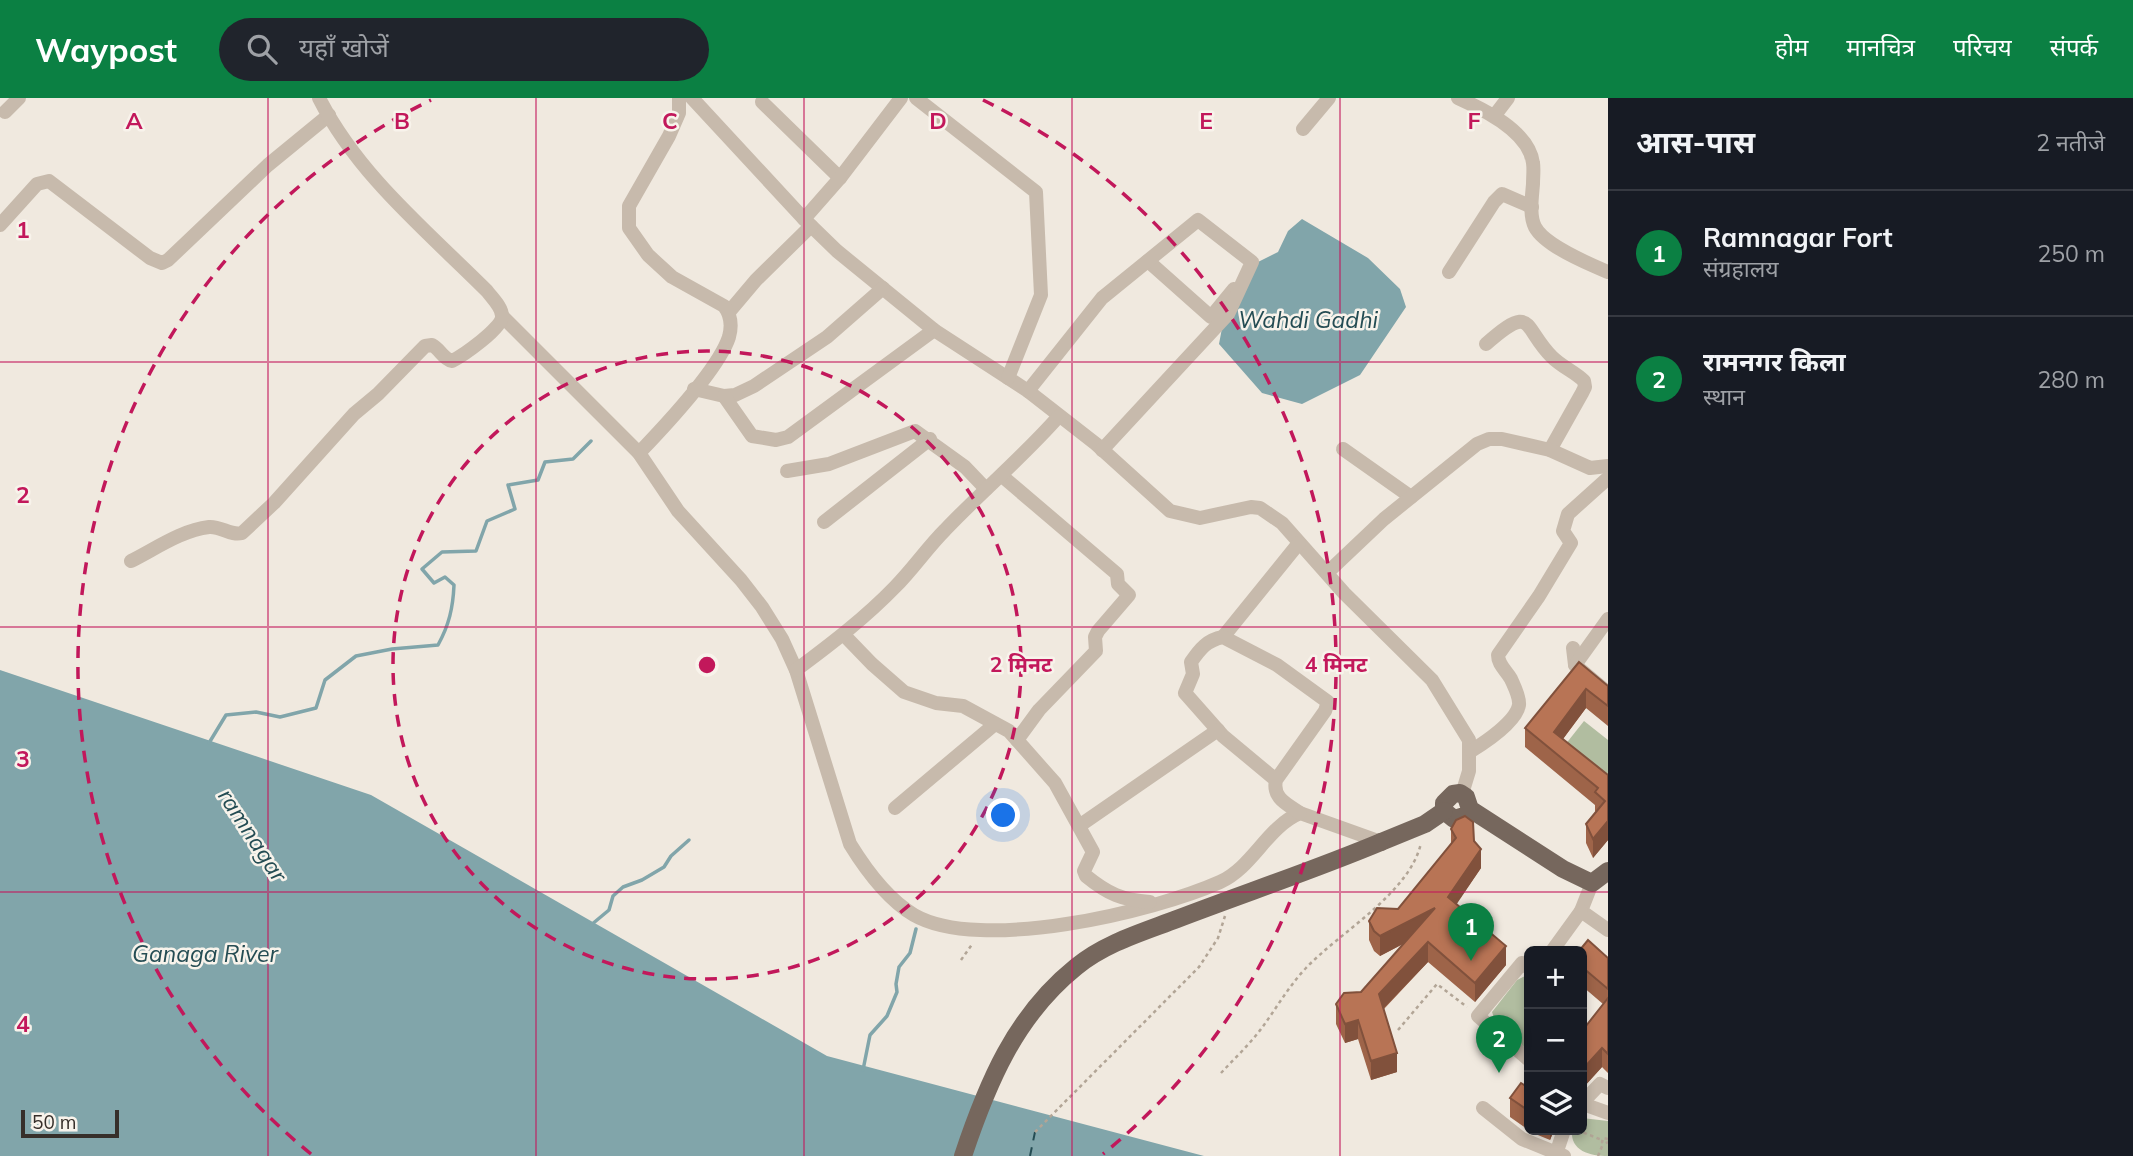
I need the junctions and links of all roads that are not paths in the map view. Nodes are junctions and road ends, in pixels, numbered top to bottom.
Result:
1 (19, 98) edge
2 (319, 98) edge
3 (679, 98) edge
4 (692, 98) edge
5 (901, 98) edge
6 (916, 98) edge
7 (1329, 98) edge
8 (1458, 98) edge
9 (1508, 98) edge
10 (762, 102) dead end
11 (5, 113) dead end
12 (329, 115) junction
13 (1495, 115) junction
14 (1303, 129) dead end
15 (841, 178) junction
16 (1532, 207) junction
17 (808, 223) junction
18 (0, 225) edge
19 (1147, 261) junction
20 (1449, 272) dead end
21 (1608, 272) edge
22 (1245, 276) junction
23 (883, 288) junction
24 (729, 313) junction
25 (502, 316) junction
26 (934, 330) junction
27 (1486, 344) dead end
28 (1008, 378) junction
29 (694, 389) junction
30 (1028, 391) junction
31 (724, 397) junction
32 (1059, 416) junction
33 (930, 439) junction
34 (1343, 449) dead end
35 (1102, 450) junction
36 (1550, 450) junction
37 (639, 453) junction
38 (1608, 466) edge
39 (787, 471) dead end
40 (1002, 476) junction
41 (1608, 478) edge
42 (986, 489) junction
43 (1411, 497) junction
44 (824, 522) dead end
45 (1299, 544) junction
46 (131, 561) dead end
47 (1327, 573) junction
48 (1608, 619) edge
49 (845, 635) junction
50 (1223, 637) junction
51 (1573, 648) dead end
52 (1574, 665) junction
53 (796, 670) junction
54 (1608, 693) edge
55 (995, 724) junction
56 (1218, 730) junction
57 (1017, 740) junction
58 (1471, 751) junction
59 (1276, 780) junction
60 (1466, 802) junction
61 (895, 808) dead end
62 (1300, 813) junction
63 (1079, 826) junction
64 (1381, 842) junction
65 (1608, 871) edge
66 (1592, 883) junction
67 (1159, 903) junction
68 (1581, 911) junction
69 (1608, 930) edge
70 (1556, 946) edge
71 (1524, 964) edge
72 (1524, 1056) edge
73 (1608, 1088) edge
74 (1587, 1099) edge
75 (1587, 1105) edge
76 (1483, 1108) dead end
77 (1608, 1113) edge
78 (1563, 1135) edge
79 (1560, 1155) edge
80 (963, 1156) edge

1 - 11 street
2 - 12 street
3 - 24 street
4 - 17 street
5 - 15 street
6 - 28 street
7 - 14 street
8 - 13 street
9 - 13 street
10 - 15 street
12 - 18 street
12 - 25 street
13 - 16 street
15 - 17 street
16 - 20 street
16 - 21 street
17 - 23 street
17 - 24 street
19 - 22 street
19 - 22 street
19 - 30 street
22 - 35 street
23 - 26 street
23 - 31 street
24 - 29 street
25 - 37 street
25 - 46 street
26 - 28 street
26 - 31 street
27 - 36 street
28 - 30 street
29 - 31 street
29 - 37 street
30 - 32 street
32 - 35 street
32 - 40 street
33 - 39 street
33 - 42 street
33 - 44 street
34 - 43 street
35 - 45 street
36 - 38 street
36 - 43 street
37 - 53 street
40 - 42 street
40 - 57 street
41 - 58 street
42 - 49 street
43 - 47 street
45 - 47 street
45 - 50 street
47 - 58 street
48 - 52 street
49 - 53 street
49 - 55 street
50 - 56 street
50 - 59 street
51 - 52 street
52 - 54 street
53 - 67 street
55 - 57 street
55 - 61 street
56 - 59 street
56 - 63 street
57 - 63 street
58 - 60 street
59 - 62 street
60 - 64 main road
60 - 66 main road
62 - 64 street
62 - 67 street
63 - 67 street
64 - 80 main road, bridge
65 - 66 main road
66 - 68 street
68 - 69 street
68 - 70 street
71 - 72 street
73 - 74 street
75 - 77 street
76 - 79 street
78 - 79 street

